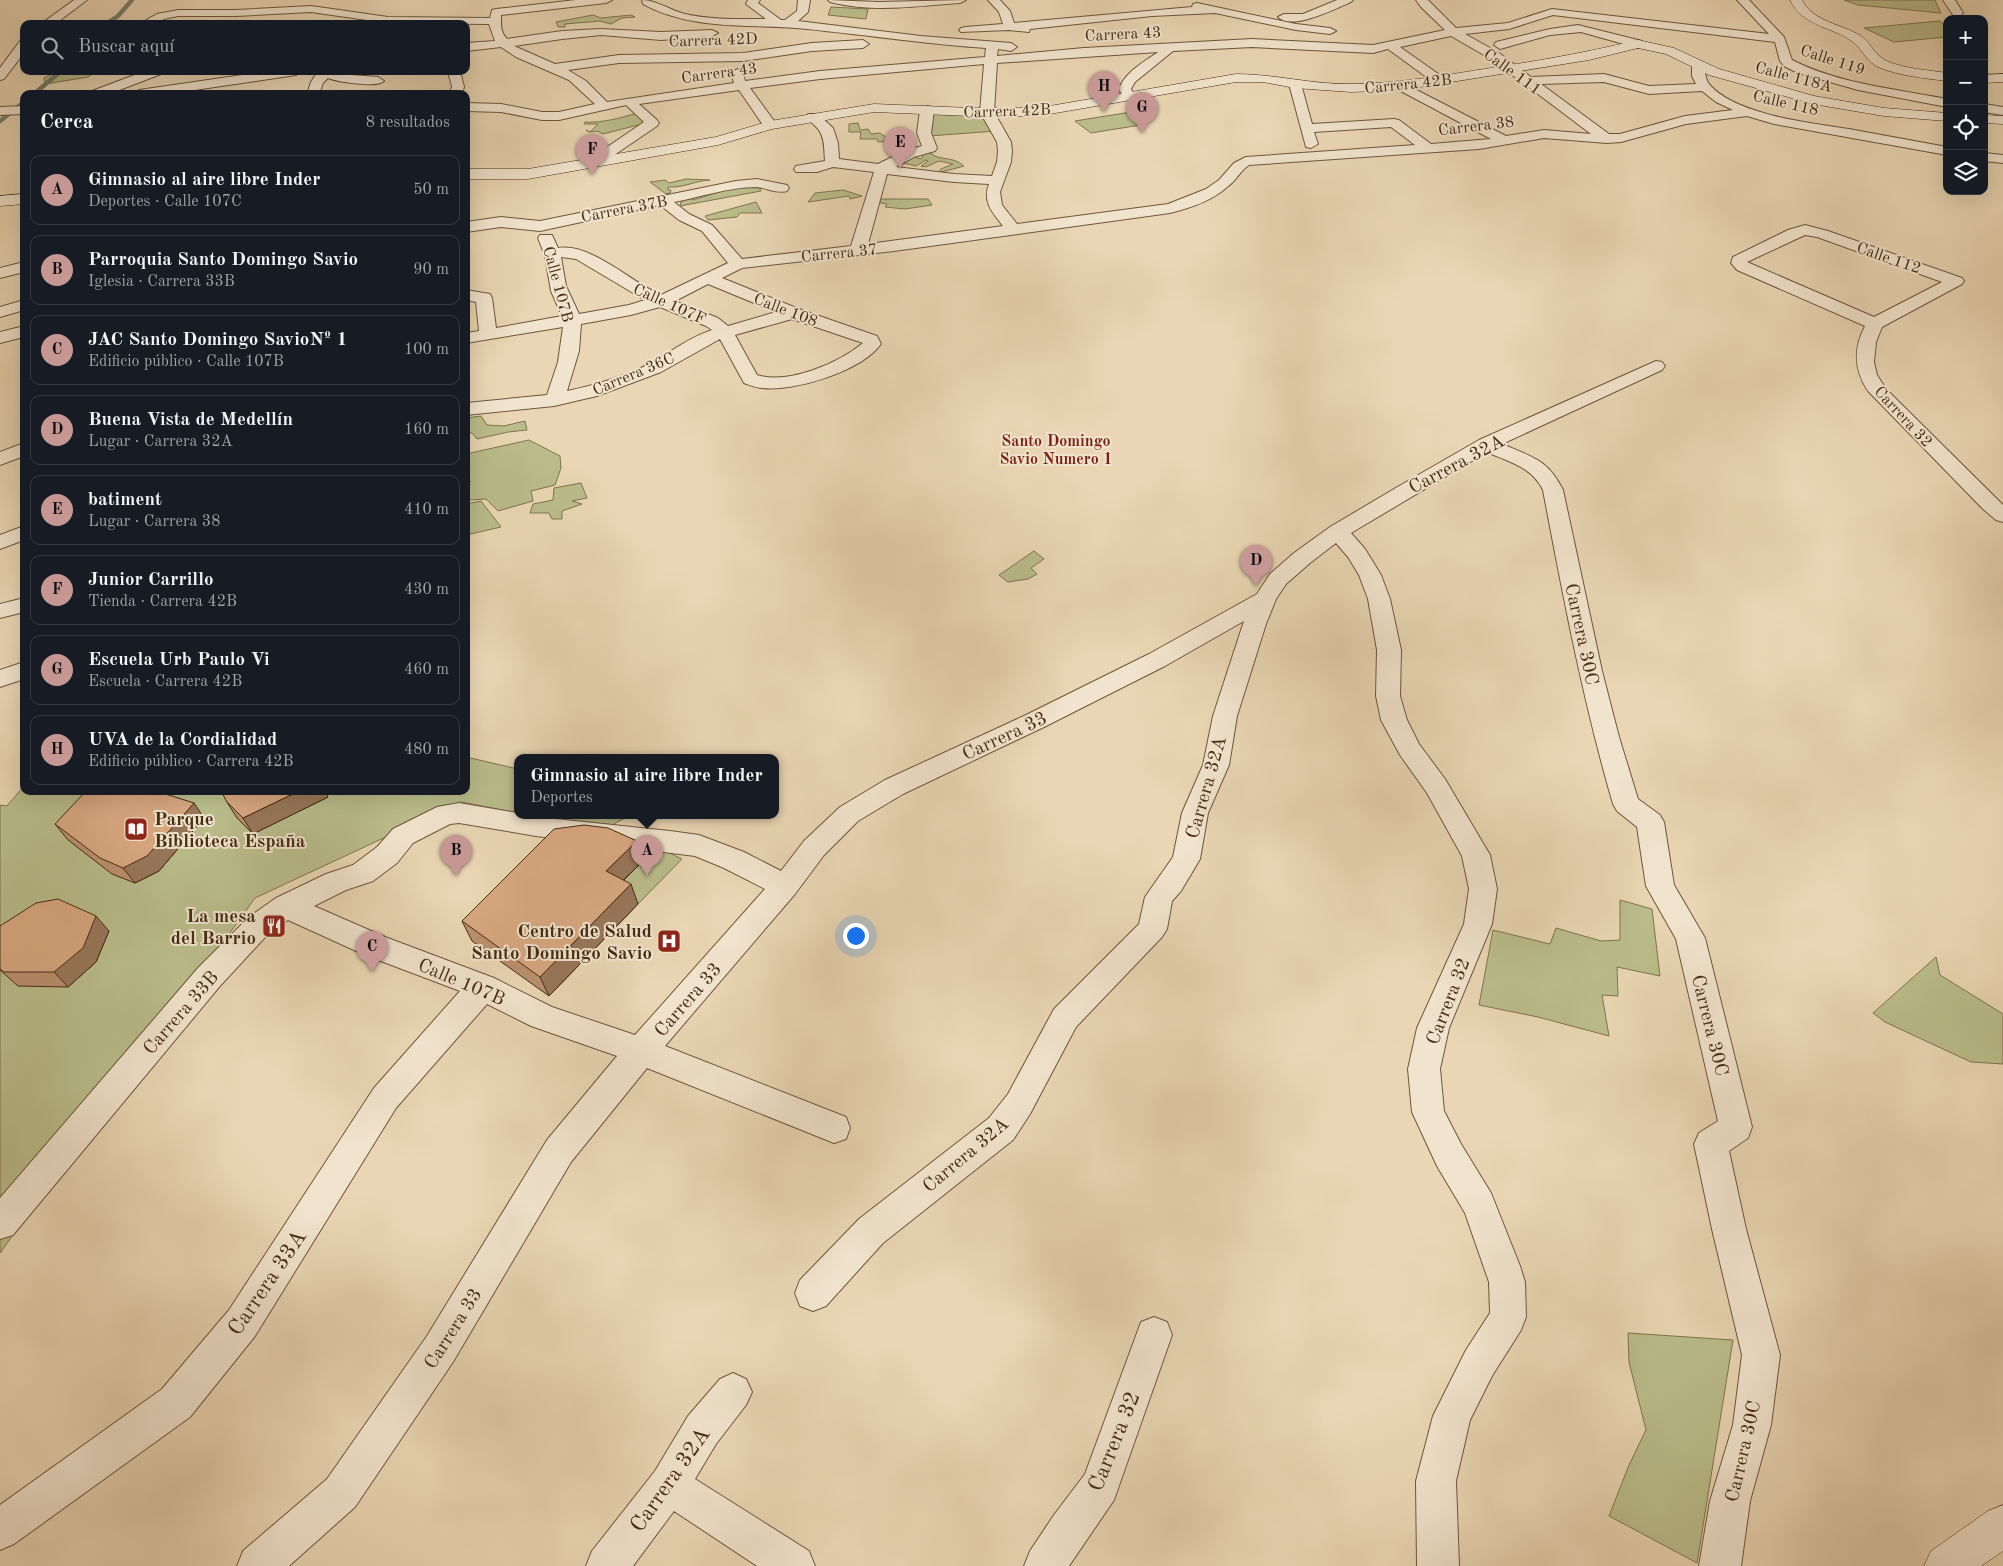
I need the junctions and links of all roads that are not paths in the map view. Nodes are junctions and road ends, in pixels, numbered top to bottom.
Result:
1 (82, 0) edge
2 (606, 0) edge
3 (648, 0) edge
4 (754, 0) edge
5 (804, 0) edge
6 (834, 0) edge
7 (960, 0) edge
8 (994, 0) edge
9 (1172, 0) edge
10 (1347, 0) edge
11 (1422, 0) edge
12 (1743, 0) edge
13 (1796, 0) edge
14 (1949, 0) edge
15 (551, 3) edge
16 (1540, 4) dead end
17 (265, 6) edge
18 (1088, 8) dead end
19 (301, 9) junction
20 (1214, 10) junction
21 (1552, 12) junction
22 (215, 13) junction
23 (1957, 13) dead end
24 (495, 17) junction
25 (1101, 17) junction
26 (1254, 17) junction
27 (907, 18) edge
28 (53, 20) edge
29 (155, 20) edge
30 (205, 20) edge
31 (309, 20) edge
32 (784, 23) junction
33 (1010, 27) junction
34 (1580, 29) junction
35 (1341, 32) dead end
36 (1453, 32) junction
37 (1387, 33) dead end
38 (1049, 35) dead end
39 (1780, 39) junction
40 (502, 43) junction
41 (871, 44) dead end
42 (1638, 44) junction
43 (992, 45) junction
44 (1081, 46) junction
45 (1391, 46) junction
46 (470, 47) edge
47 (20, 49) edge
48 (1164, 49) junction
49 (1484, 49) junction
50 (743, 57) junction
51 (989, 61) junction
52 (1698, 65) junction
53 (555, 68) junction
54 (1513, 69) junction
55 (149, 75) edge
56 (269, 75) edge
57 (322, 75) edge
58 (331, 75) edge
59 (455, 75) edge
60 (0, 76) edge
61 (1943, 76) edge
62 (2003, 78) edge
63 (1988, 79) edge
64 (1440, 80) junction
65 (1526, 80) junction
66 (1295, 84) junction
67 (743, 86) junction
68 (1401, 86) junction
69 (1706, 86) junction
70 (125, 88) edge
71 (166, 90) edge
72 (314, 90) edge
73 (364, 90) edge
74 (457, 90) edge
75 (1128, 96) junction
76 (629, 101) junction
77 (1943, 102) edge
78 (604, 106) junction
79 (470, 107) edge
80 (1988, 108) edge
81 (20, 110) edge
82 (927, 110) junction
83 (2003, 110) edge
84 (0, 111) edge
85 (987, 112) junction
86 (1746, 112) junction
87 (813, 117) junction
88 (1943, 117) edge
89 (1988, 119) edge
90 (2003, 120) edge
91 (770, 125) junction
92 (1307, 128) junction
93 (1607, 139) junction
94 (1505, 141) junction
95 (1429, 149) junction
96 (1943, 151) edge
97 (1314, 157) junction
98 (1988, 157) edge
99 (2003, 159) edge
100 (593, 163) junction
101 (832, 163) junction
102 (801, 168) dead end
103 (882, 168) junction
104 (470, 174) edge
105 (995, 180) junction
106 (782, 188) dead end
107 (1218, 188) joint
108 (20, 199) edge
109 (662, 200) junction
110 (0, 201) edge
111 (470, 226) edge
112 (540, 226) junction
113 (1013, 230) junction
114 (858, 250) junction
115 (553, 254) junction
116 (738, 264) junction
117 (20, 268) edge
118 (0, 273) edge
119 (707, 278) junction
120 (470, 295) edge
121 (661, 301) junction
122 (20, 306) edge
123 (0, 312) edge
124 (793, 312) junction
125 (572, 321) junction
126 (1875, 324) junction
127 (20, 332) edge
128 (724, 332) junction
129 (488, 333) junction
130 (470, 337) edge
131 (0, 338) edge
132 (1656, 366) dead end
133 (763, 383) joint
134 (554, 400) junction
135 (470, 409) edge
136 (0, 441) edge
137 (20, 444) edge
138 (1486, 444) junction
139 (20, 451) edge
140 (0, 459) edge
141 (2003, 516) edge
142 (1338, 532) junction
143 (20, 534) edge
144 (0, 543) edge
145 (1265, 599) junction
146 (20, 606) edge
147 (0, 611) edge
148 (20, 672) edge
149 (0, 679) edge
150 (785, 886) junction
151 (286, 906) junction
152 (483, 987) junction
153 (641, 1051) junction
154 (834, 1128) dead end
155 (1, 1223) edge
156 (813, 1293) dead end
157 (1154, 1335) dead end
158 (733, 1392) dead end
159 (669, 1485) junction
160 (2003, 1526) edge
161 (0, 1530) edge
162 (258, 1566) edge
163 (607, 1566) edge
164 (794, 1566) edge
165 (1045, 1566) edge
166 (1438, 1566) edge
167 (1720, 1566) edge
168 (1946, 1566) edge

1 - 28 street
2 - 15 street
3 - 32 street
4 - 32 street
5 - 32 street
6 - 27 street
7 - 27 street
8 - 33 street
9 - 20 street
10 - 26 street
11 - 36 street, Calle 111
12 - 39 street, Calle 119
13 - 61 street
14 - 23 street
15 - 24 street
16 - 21 street
17 - 19 street
17 - 22 street
18 - 25 street
19 - 24 street
19 - 31 street
20 - 25 street, Carrera 43
20 - 26 street
21 - 34 street
21 - 36 street, Carrera 43
21 - 39 street, Carrera 43
22 - 29 street
22 - 30 street
24 - 40 street
25 - 33 street, Carrera 43
26 - 35 street
27 - 32 street
27 - 33 street, Carrera 43
27 - 43 street
32 - 40 street
33 - 38 street
34 - 42 street
34 - 49 street
36 - 37 street
36 - 45 street, Carrera 43
36 - 49 street, Calle 111
39 - 77 street, Calle 119
40 - 46 street
40 - 53 street
41 - 50 street, Carrera 42D
42 - 52 street
42 - 54 street, Carrera 42B
43 - 44 street
43 - 51 street
44 - 48 street, Carrera 43
44 - 51 street, Carrera 43
45 - 48 street, Carrera 43
45 - 64 street
47 - 60 street
48 - 75 street
49 - 54 street, Calle 111
50 - 53 street, Carrera 42D
50 - 67 street
51 - 67 street, Carrera 43
51 - 85 street
52 - 69 street
52 - 88 street, Calle 118A
53 - 78 street
54 - 64 street, Carrera 42B
54 - 65 street, Calle 111
55 - 70 street
56 - 71 street
57 - 72 street
58 - 73 street
59 - 74 street
62 - 63 street
64 - 68 street, Carrera 42B
65 - 69 street
65 - 93 street, Calle 111
66 - 68 street, Carrera 42B
66 - 75 street, Carrera 42B
66 - 92 street
67 - 76 street, Carrera 43
67 - 91 street
68 - 94 street
69 - 86 street, Calle 118
75 - 85 street, Carrera 42B
76 - 78 street, Carrera 43
76 - 100 street
78 - 79 street, Carrera 43
80 - 83 street
81 - 84 street
82 - 85 street, Carrera 42B
82 - 87 street, Carrera 42B
82 - 103 street
85 - 105 street
86 - 93 street, Carrera 38
86 - 96 street, Calle 118
87 - 91 street, Carrera 42B
87 - 101 street
89 - 90 street
91 - 100 street, Carrera 42B
92 - 95 street
92 - 97 street
93 - 94 street, Carrera 38
94 - 95 street, Carrera 38
95 - 97 street, Carrera 38
97 - 107 street, Carrera 38
98 - 99 street
100 - 104 street, Carrera 42B
101 - 102 street
101 - 103 street
103 - 105 street
103 - 114 street
105 - 113 street
106 - 109 street, Carrera 37B
107 - 113 street, Carrera 37
108 - 110 street
109 - 112 street, Carrera 37B
109 - 116 street
111 - 112 street, Carrera 37B
112 - 115 street, Calle 107B
113 - 114 street, Carrera 37
114 - 116 street, Carrera 37
115 - 121 street, Calle 107F
115 - 125 street, Calle 107B
116 - 119 street, Carrera 37
117 - 118 street
119 - 121 street, Carrera 37
119 - 124 street, Calle 108
120 - 129 street
121 - 125 street, Carrera 37
121 - 128 street, Calle 107F
122 - 123 street
124 - 128 street, Carrera 36C
124 - 133 street, Calle 108
125 - 129 street, Carrera 37
125 - 134 street, Calle 107B
126 - 126 street, Calle 112
126 - 141 street, Carrera 32
127 - 131 street
128 - 133 street, Calle 107F
128 - 134 street, Carrera 36C
129 - 130 street, Carrera 37
132 - 138 street, Carrera 32A
134 - 135 street, Carrera 36C
136 - 137 street
138 - 142 street, Carrera 32A
138 - 167 street, Carrera 30C
139 - 140 street
142 - 145 street, Carrera 32A
142 - 166 street, Carrera 32
143 - 144 street
145 - 150 street, Carrera 33
145 - 156 street, Carrera 32A
146 - 147 street
148 - 149 street
150 - 151 street, Carrera 33B
150 - 153 street, Carrera 33
151 - 152 street, Calle 107B
151 - 155 street, Carrera 33B
152 - 153 street, Calle 107B
152 - 161 street, Carrera 33A
153 - 154 street, Calle 107B
153 - 162 street, Carrera 33
157 - 165 street, Carrera 32
158 - 159 street, Carrera 32A
159 - 163 street, Carrera 32A
159 - 164 street
160 - 168 street

